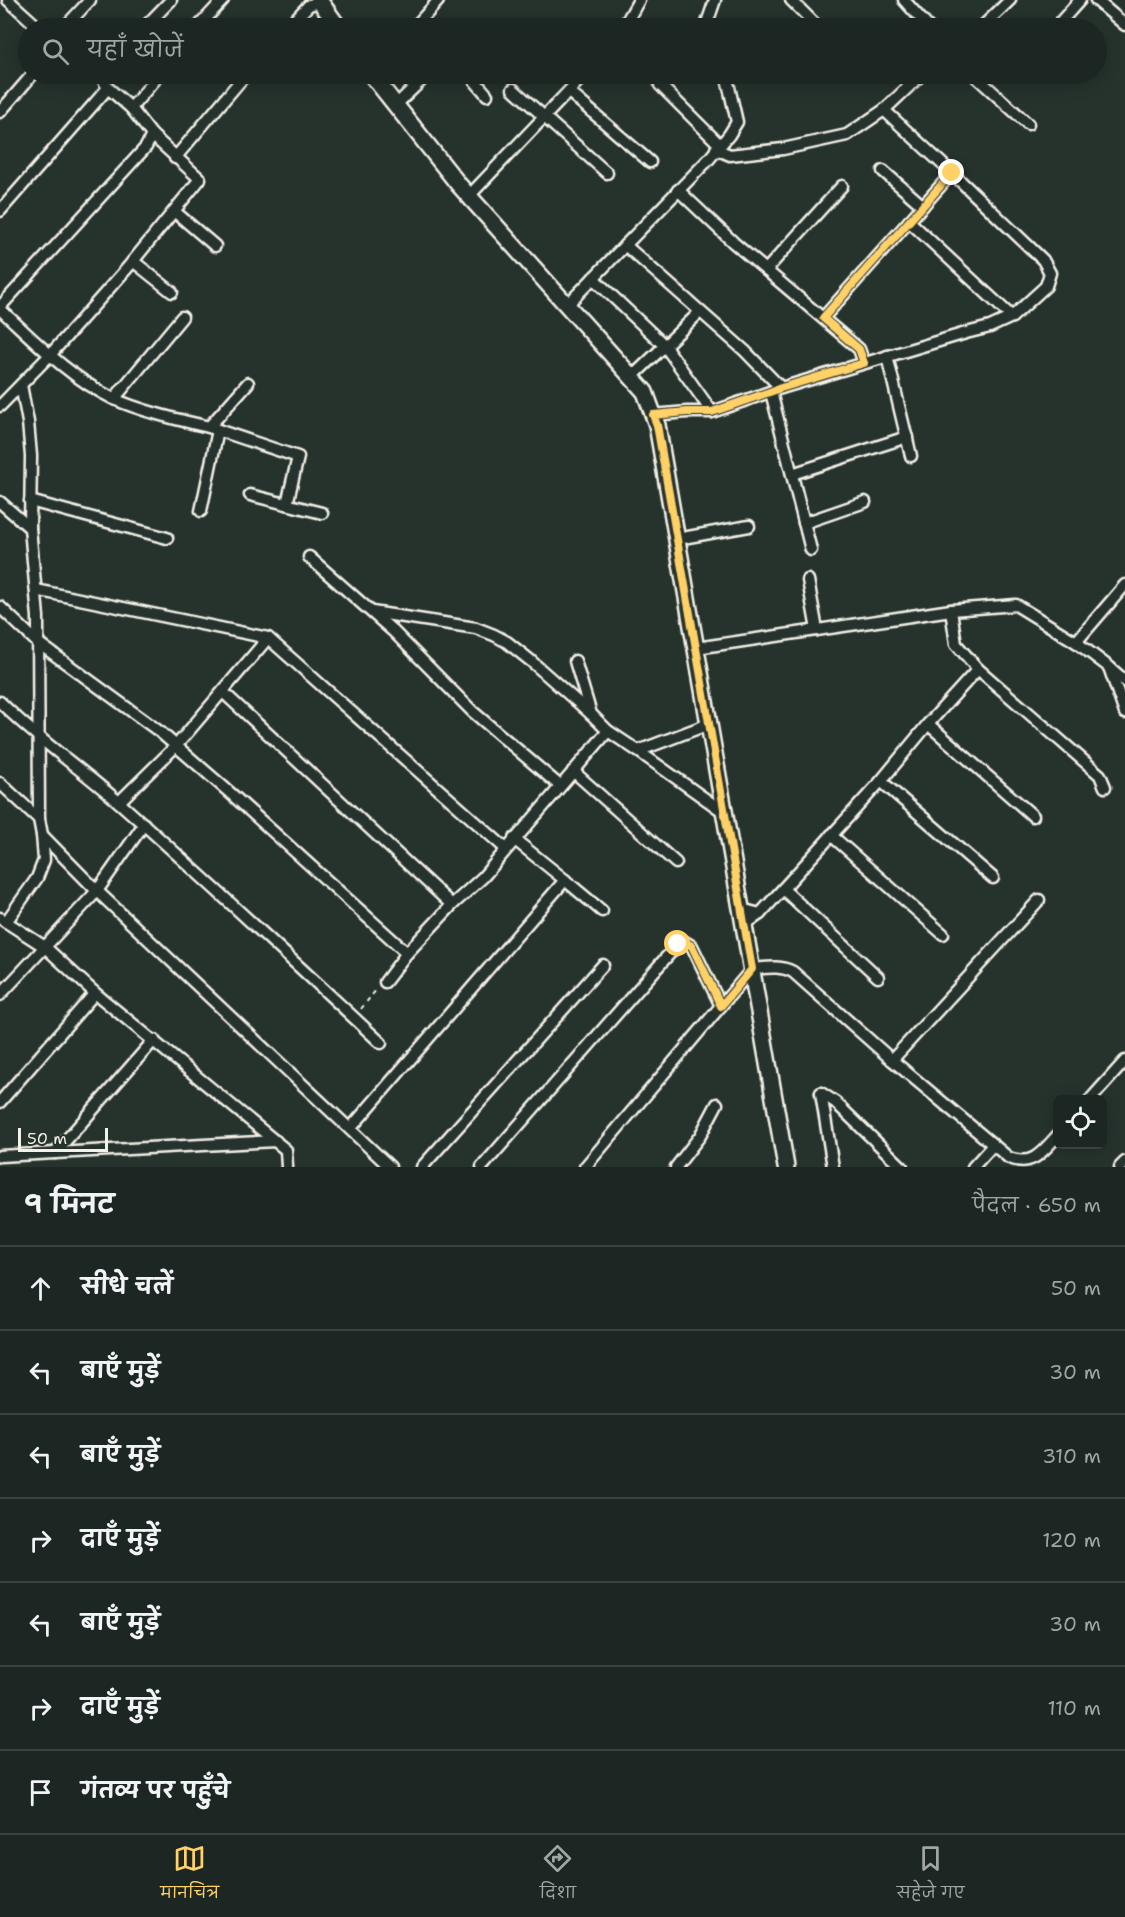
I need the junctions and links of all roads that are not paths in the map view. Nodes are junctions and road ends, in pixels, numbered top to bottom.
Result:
1 (8, 0) edge
2 (90, 0) edge
3 (171, 0) edge
4 (223, 0) edge
5 (639, 0) edge
6 (715, 0) edge
7 (791, 0) edge
8 (904, 0) edge
9 (1010, 0) edge
10 (1096, 0) edge
11 (319, 1) edge
12 (438, 1) edge
13 (1075, 2) edge
14 (28, 18) edge
15 (73, 18) edge
16 (154, 18) edge
17 (206, 18) edge
18 (297, 18) edge
19 (332, 18) edge
20 (423, 18) edge
21 (629, 18) edge
22 (709, 18) edge
23 (809, 18) edge
24 (920, 18) edge
25 (991, 18) edge
26 (1063, 18) edge
27 (1125, 25) edge
28 (24, 84) edge
29 (107, 84) edge
30 (151, 84) edge
31 (238, 84) edge
32 (379, 84) edge
33 (418, 84) edge
34 (478, 84) edge
35 (576, 84) edge
36 (729, 84) edge
37 (911, 84) edge
38 (984, 84) edge
39 (660, 85) dead end
40 (108, 88) junction
41 (513, 89) dead end
42 (568, 92) junction
43 (487, 94) dead end
44 (396, 105) junction
45 (130, 108) junction
46 (884, 110) junction
47 (0, 112) edge
48 (546, 116) junction
49 (1028, 124) dead end
50 (152, 135) junction
51 (718, 147) junction
52 (175, 158) junction
53 (650, 162) dead end
54 (883, 171) dead end
55 (607, 173) dead end
56 (952, 173) junction
57 (842, 186) dead end
58 (678, 190) junction
59 (469, 196) junction
60 (923, 206) junction
61 (0, 211) edge
62 (174, 211) junction
63 (909, 221) junction
64 (625, 245) junction
65 (215, 246) dead end
66 (134, 261) junction
67 (766, 270) junction
68 (592, 278) junction
69 (172, 292) dead end
70 (567, 304) junction
71 (0, 308) edge
72 (700, 312) junction
73 (1012, 316) junction
74 (182, 317) dead end
75 (823, 318) junction
76 (664, 346) junction
77 (50, 356) junction
78 (887, 356) junction
79 (864, 363) junction
80 (632, 378) junction
81 (248, 383) dead end
82 (21, 385) junction
83 (776, 390) junction
84 (114, 399) junction
85 (0, 406) edge
86 (712, 412) junction
87 (653, 415) junction
88 (213, 429) junction
89 (907, 437) junction
90 (911, 456) dead end
91 (792, 474) junction
92 (250, 495) dead end
93 (30, 501) junction
94 (0, 502) edge
95 (865, 502) dead end
96 (287, 504) junction
97 (201, 511) dead end
98 (322, 513) dead end
99 (804, 523) junction
100 (749, 526) dead end
101 (30, 528) junction
102 (167, 538) dead end
103 (677, 539) junction
104 (811, 550) dead end
105 (309, 557) dead end
106 (808, 579) dead end
107 (1125, 585) edge
108 (36, 590) junction
109 (0, 607) edge
110 (951, 610) junction
111 (368, 611) junction
112 (817, 630) junction
113 (268, 638) junction
114 (37, 642) junction
115 (1076, 642) junction
116 (696, 648) junction
117 (574, 661) dead end
118 (1109, 667) junction
119 (978, 669) junction
120 (1125, 681) edge
121 (223, 692) junction
122 (0, 702) edge
123 (1125, 713) edge
124 (591, 714) junction
125 (709, 724) junction
126 (927, 724) junction
127 (608, 730) junction
128 (40, 738) junction
129 (176, 746) junction
130 (638, 751) junction
131 (573, 771) junction
132 (881, 781) junction
133 (0, 783) edge
134 (560, 786) junction
135 (1105, 787) dead end
136 (119, 802) junction
137 (725, 813) junction
138 (1033, 816) dead end
139 (39, 819) junction
140 (144, 824) junction
141 (42, 835) junction
142 (831, 835) junction
143 (514, 839) junction
144 (506, 849) junction
145 (676, 863) dead end
146 (993, 878) dead end
147 (565, 880) junction
148 (783, 890) junction
149 (97, 891) junction
150 (1039, 900) dead end
151 (452, 905) junction
152 (741, 909) junction
153 (602, 911) dead end
154 (760, 914) junction
155 (3, 920) edge
156 (744, 925) junction
157 (943, 934) dead end
158 (45, 947) junction
159 (407, 953) junction
160 (603, 965) dead end
161 (752, 969) junction
162 (878, 977) dead end
163 (385, 982) road end
164 (95, 993) junction
165 (0, 995) edge
166 (721, 1006) junction
167 (154, 1040) junction
168 (381, 1042) dead end
169 (892, 1060) junction
170 (1125, 1061) edge
171 (1094, 1095) edge
172 (0, 1102) edge
173 (717, 1104) dead end
174 (350, 1129) junction
175 (276, 1141) junction
176 (1053, 1141) edge
177 (993, 1144) junction
178 (55, 1153) junction
179 (0, 1156) edge
180 (1125, 1162) edge
181 (287, 1167) edge
182 (390, 1167) edge
183 (422, 1167) edge
184 (482, 1167) edge
185 (585, 1167) edge
186 (676, 1167) edge
187 (786, 1167) edge
188 (833, 1167) edge
189 (902, 1167) edge
190 (973, 1167) edge
191 (1120, 1167) edge

1 - 14 street
2 - 15 street
3 - 16 street
4 - 17 street
5 - 21 street
6 - 22 street
7 - 23 street
8 - 24 street
9 - 25 street
10 - 27 street
11 - 18 street
11 - 19 street
12 - 20 street
13 - 26 street
28 - 47 street
29 - 40 street
30 - 45 street
31 - 52 street
32 - 44 street
33 - 44 street
34 - 43 street
35 - 42 street
36 - 51 street
37 - 46 street
38 - 49 street
39 - 51 street
40 - 45 street
40 - 61 street
41 - 48 street
42 - 48 street
42 - 53 street
44 - 59 street
45 - 50 street
46 - 51 street
46 - 56 street
48 - 55 street
48 - 59 street
50 - 52 street
50 - 71 street
51 - 58 street
52 - 62 street
54 - 60 street
56 - 60 street
56 - 73 street
57 - 67 street
58 - 64 street
58 - 67 street
59 - 70 street
60 - 63 street
62 - 65 street
62 - 66 street
63 - 73 street
63 - 75 street
64 - 68 street
64 - 72 street
66 - 69 street
66 - 77 street
67 - 75 street
68 - 70 street
68 - 76 street
70 - 80 street
71 - 77 street
72 - 76 street
72 - 83 street
73 - 78 street
74 - 84 street
75 - 79 street
76 - 80 street
76 - 86 street
77 - 82 street
77 - 84 street
78 - 79 street
78 - 89 street
79 - 83 street
80 - 87 street
81 - 88 street
82 - 85 street
82 - 93 street
83 - 86 street
83 - 91 street
84 - 88 street
86 - 87 street
87 - 103 street
88 - 96 street
88 - 97 street
89 - 90 street
89 - 91 street
91 - 99 street
92 - 96 street
93 - 101 street
93 - 102 street
94 - 101 street
95 - 99 street
96 - 98 street
99 - 104 street
100 - 103 street
101 - 108 street
103 - 116 street
105 - 111 street
106 - 112 street
107 - 115 street
108 - 113 street
108 - 114 street
109 - 114 street
110 - 112 street
110 - 115 street
110 - 119 street
111 - 124 street
111 - 134 street
112 - 116 street
113 - 121 street
113 - 144 street
114 - 128 street
114 - 129 street
115 - 118 street
116 - 125 street
117 - 124 street
118 - 120 street
118 - 123 street
119 - 126 street
119 - 135 street
121 - 129 street
121 - 151 street
122 - 128 street
124 - 127 street
125 - 130 street
125 - 137 street
126 - 132 street
126 - 138 street
127 - 130 street
127 - 131 street
128 - 136 street
128 - 139 street
129 - 136 street
129 - 159 street
130 - 137 street
131 - 134 street
131 - 145 street
132 - 142 street
132 - 146 street
133 - 139 street
134 - 143 street
136 - 140 street
137 - 152 street
139 - 141 street
140 - 149 street
140 - 168 street
141 - 149 street
141 - 155 street
142 - 148 street
142 - 157 street
143 - 144 street
143 - 147 street
144 - 151 street
147 - 153 street
147 - 174 street
148 - 154 street
148 - 162 street
149 - 158 street
149 - 174 street
150 - 169 street
151 - 159 street
152 - 154 street
152 - 156 street
154 - 156 street
155 - 158 street
156 - 161 street
158 - 164 street
158 - 165 street
159 - 163 street
160 - 183 street
161 - 166 street
161 - 169 street
161 - 187 street
164 - 167 street
164 - 172 street
166 - 184 street
166 - 185 street
167 - 175 street
167 - 178 street
169 - 177 street
170 - 171 street
173 - 186 street
174 - 182 street
175 - 178 street
175 - 181 street
176 - 177 street
177 - 190 street
178 - 179 street
180 - 191 street
188 - 189 street

